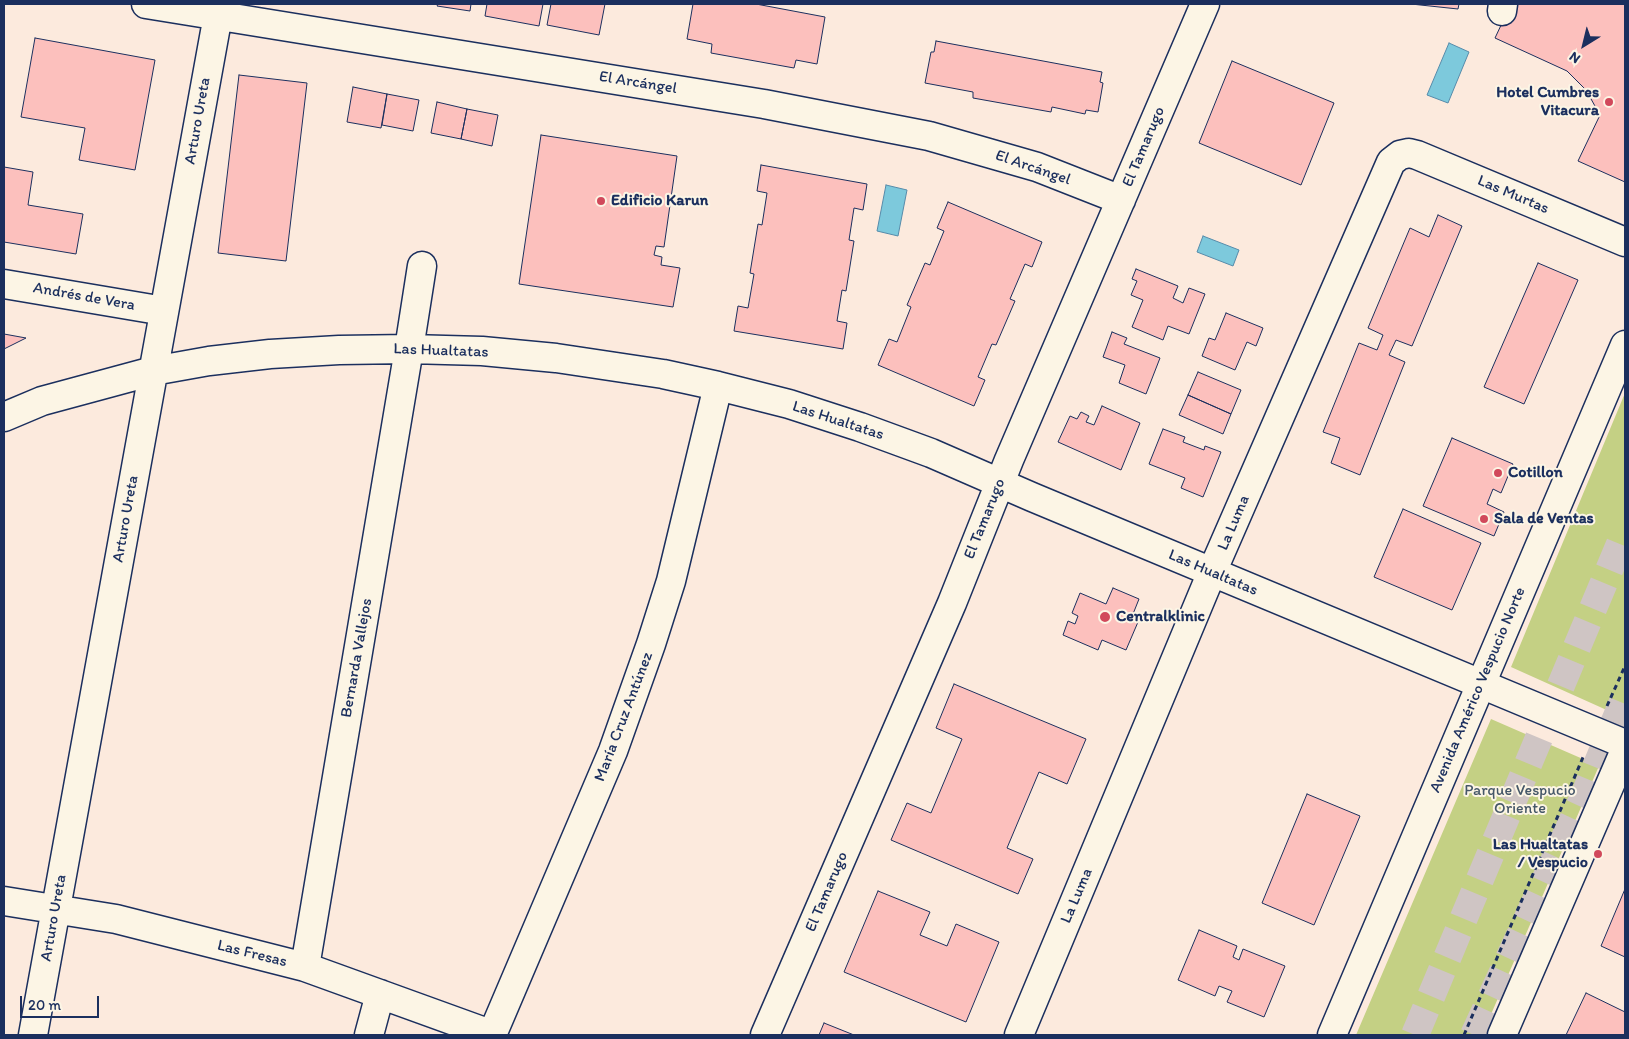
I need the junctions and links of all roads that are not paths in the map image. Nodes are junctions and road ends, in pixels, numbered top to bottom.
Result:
1 (146, 4) edge
2 (1206, 4) edge
3 (218, 10) edge
4 (1400, 155) joint
5 (1121, 200) junction
6 (1625, 242) edge
7 (422, 266) dead end
8 (4, 284) edge
9 (164, 311) junction
10 (1625, 345) edge
11 (409, 348) junction
12 (153, 370) junction
13 (718, 386) junction
14 (4, 417) edge
15 (1000, 484) junction
16 (1212, 572) junction
17 (1480, 684) junction
18 (1625, 744) edge
19 (1625, 750) edge
20 (4, 900) edge
21 (56, 908) junction
22 (305, 967) junction
23 (380, 994) junction
24 (33, 1035) edge
25 (369, 1035) edge
26 (493, 1035) edge
27 (765, 1035) edge
28 (1019, 1035) edge
29 (1332, 1035) edge
30 (1502, 1035) edge

1 - 3 street, El Arcángel
2 - 5 street, El Tamarugo
3 - 5 street, El Arcángel
3 - 9 street, Arturo Ureta
4 - 6 street, Las Murtas
4 - 16 street, La Luma
5 - 15 street, El Tamarugo
7 - 11 street, Bernarda Vallejos
8 - 9 street, Andrés de Vera
9 - 12 street, Arturo Ureta
10 - 17 street, Avenida Américo Vespucio Norte
11 - 12 street, Las Hualtatas
11 - 13 street, Las Hualtatas
11 - 22 street, Bernarda Vallejos
12 - 14 street, Las Hualtatas
12 - 21 street, Arturo Ureta
13 - 15 street, Las Hualtatas
13 - 26 street, María Cruz Antúnez
15 - 16 street, Las Hualtatas
15 - 27 street, El Tamarugo
16 - 17 street, Las Hualtatas
16 - 28 street, La Luma
17 - 18 street, Las Hualtatas
17 - 29 street, Avenida Américo Vespucio Norte
19 - 30 street
20 - 21 street, Las Fresas
21 - 22 street, Las Fresas
21 - 24 street, Arturo Ureta
22 - 23 street, Las Fresas
23 - 25 street
23 - 26 street, Las Fresas

